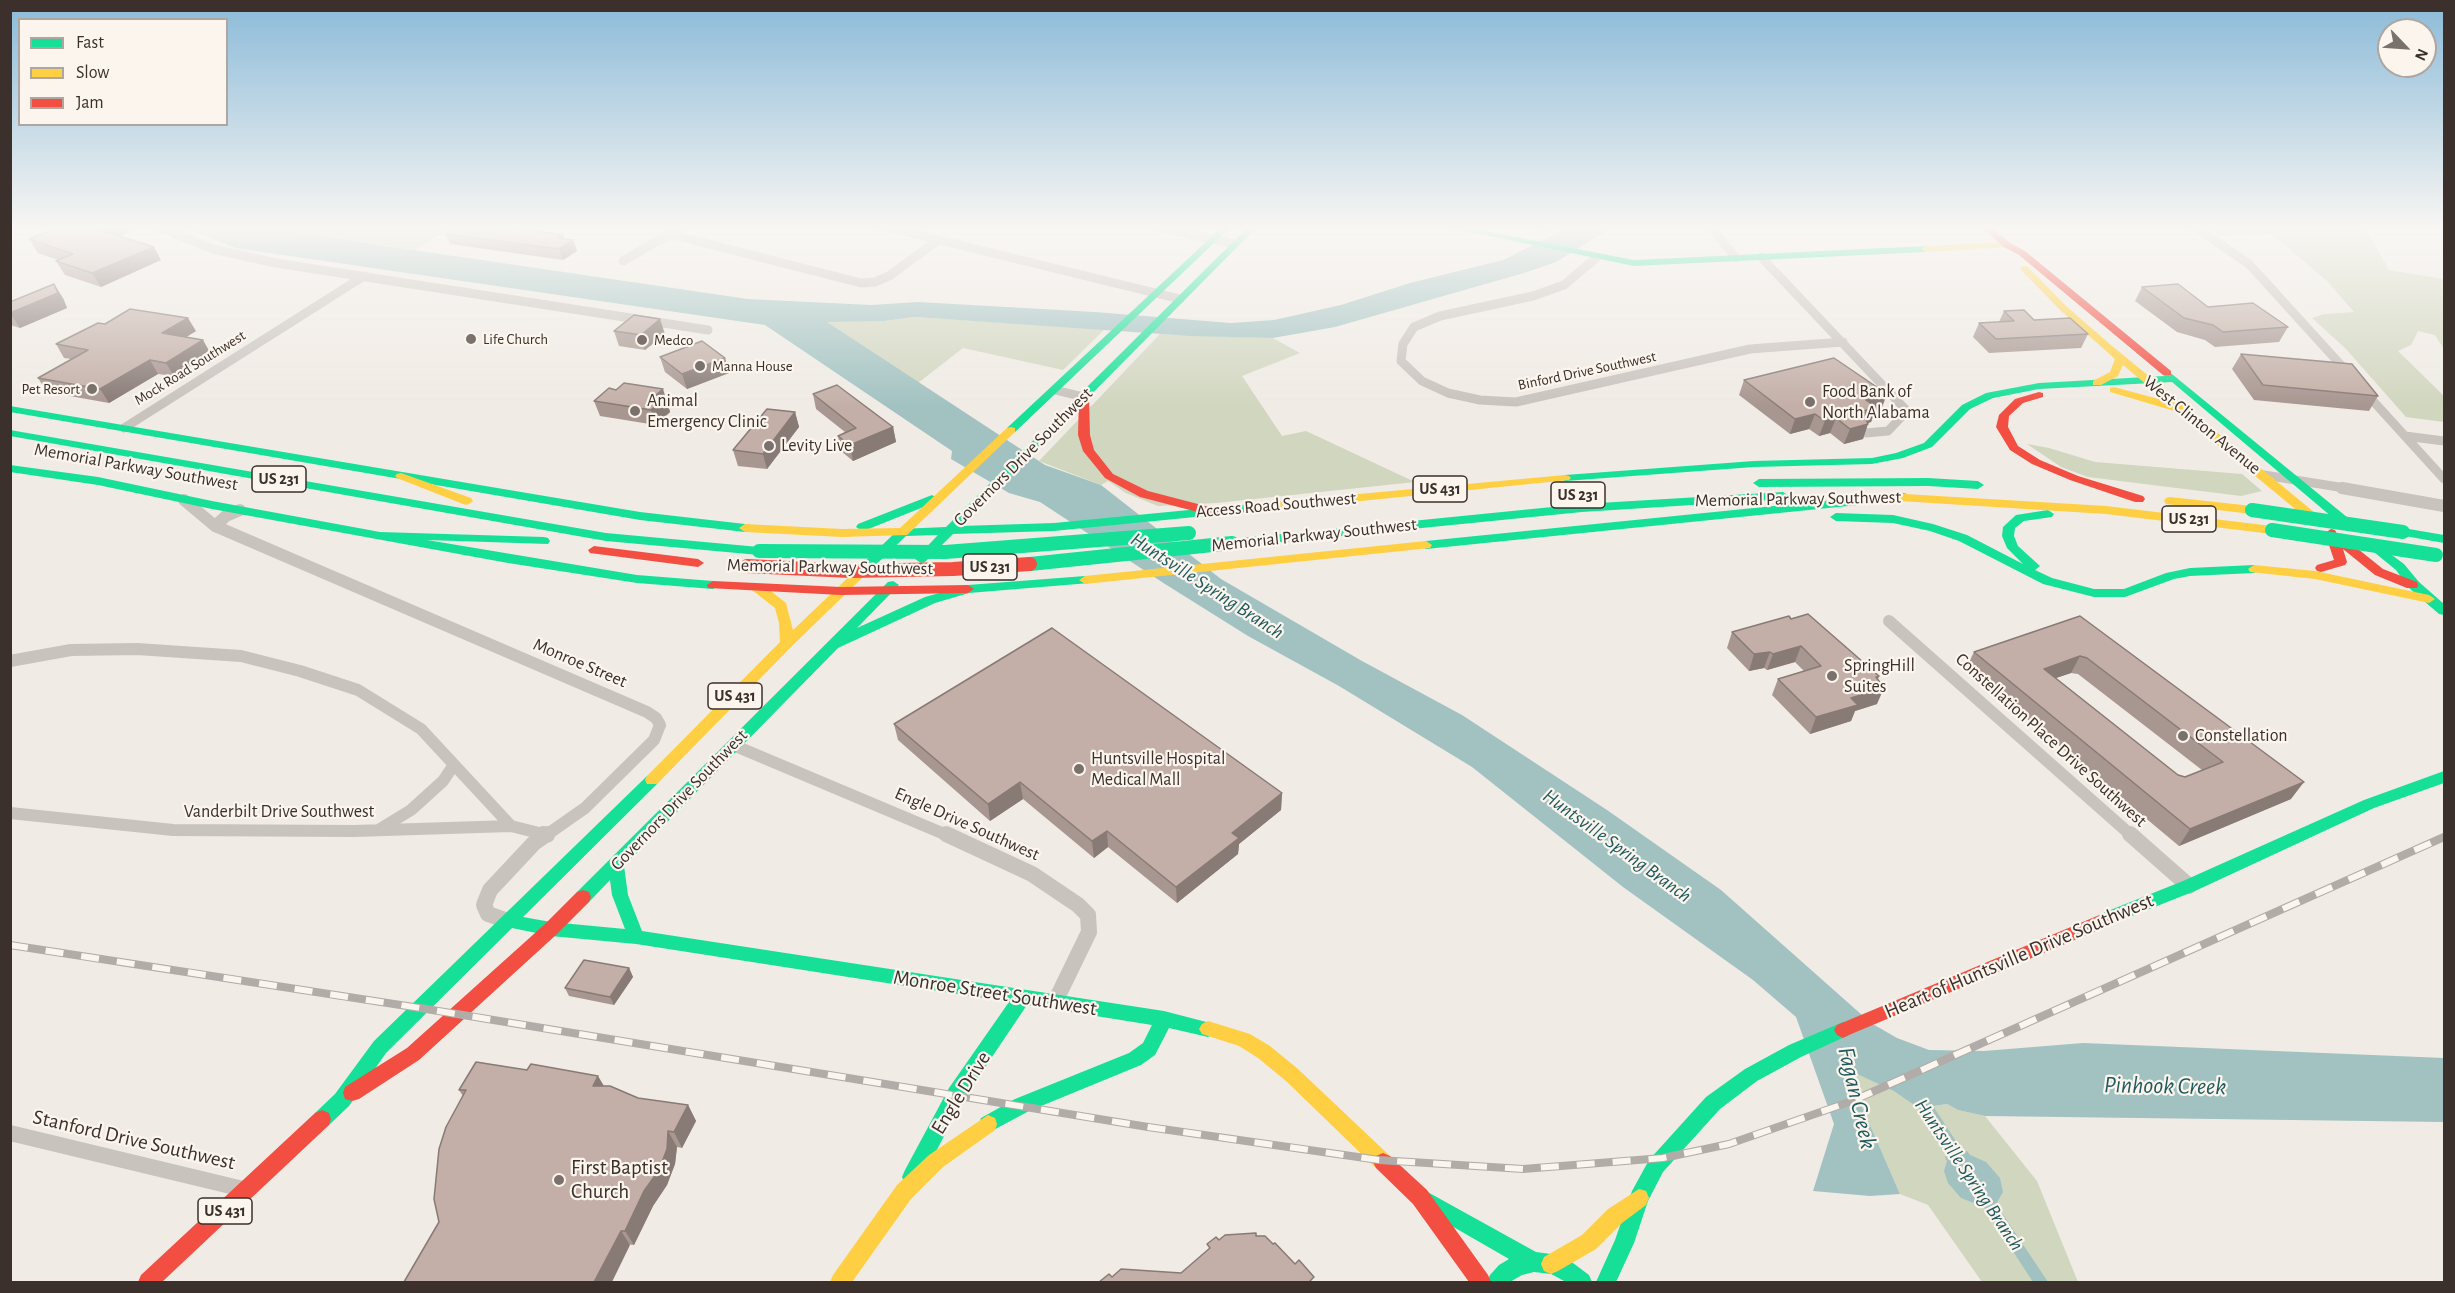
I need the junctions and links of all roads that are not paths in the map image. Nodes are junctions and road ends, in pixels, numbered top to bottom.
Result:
1 (348, 286) edge
2 (430, 286) edge
3 (1129, 286) edge
4 (1164, 286) edge
5 (1193, 286) edge
6 (1560, 286) edge
7 (1789, 286) edge
8 (2042, 286) edge
9 (2062, 286) edge
10 (2269, 286) edge
11 (1157, 293) junction
12 (1180, 299) junction
13 (708, 330) dead end
14 (1843, 342) junction
15 (2121, 358) junction
16 (2176, 381) junction
17 (2150, 383) junction
18 (2101, 386) junction
19 (1055, 390) junction
20 (1084, 397) junction
21 (10, 409) edge
22 (2181, 409) junction
23 (124, 428) junction
24 (10, 433) edge
25 (1866, 434) edge
26 (2405, 436) junction
27 (2445, 441) edge
28 (10, 446) edge
29 (1709, 467) junction
30 (10, 468) edge
31 (2264, 475) junction
32 (400, 476) junction
33 (2445, 479) edge
34 (2294, 480) junction
35 (1928, 482) junction
36 (1750, 483) dead end
37 (1998, 487) dead end
38 (948, 491) junction
39 (2068, 492) dead end
40 (1600, 493) dead end
41 (1903, 497) junction
42 (2139, 499) junction
43 (184, 500) junction
44 (2445, 506) edge
45 (240, 510) junction
46 (1422, 510) dead end
47 (2106, 510) junction
48 (1213, 512) junction
49 (1720, 517) junction
50 (215, 526) junction
51 (548, 527) junction
52 (1017, 528) junction
53 (814, 531) junction
54 (1206, 531) dead end
55 (903, 532) junction
56 (949, 532) junction
57 (842, 533) junction
58 (2331, 533) junction
59 (382, 535) junction
60 (2445, 539) edge
61 (1239, 542) junction
62 (1436, 543) junction
63 (579, 548) dead end
64 (2440, 555) edge
65 (717, 564) dead end
66 (742, 566) dead end
67 (2321, 568) junction
68 (2414, 585) junction
69 (1009, 586) junction
70 (757, 587) junction
71 (781, 589) junction
72 (968, 589) junction
73 (888, 590) junction
74 (842, 591) junction
75 (2429, 599) junction
76 (2445, 611) edge
77 (1890, 621) dead end
78 (787, 643) junction
79 (833, 645) junction
80 (10, 661) edge
81 (733, 745) junction
82 (453, 766) junction
83 (2445, 777) edge
84 (10, 813) edge
85 (511, 826) junction
86 (379, 830) junction
87 (546, 835) junction
88 (616, 865) junction
89 (2189, 886) junction
90 (510, 921) junction
91 (551, 929) junction
92 (636, 937) junction
93 (1023, 997) junction
94 (1055, 1002) junction
95 (1164, 1019) junction
96 (342, 1100) junction
97 (10, 1133) edge
98 (247, 1190) junction
99 (904, 1192) junction
100 (1420, 1197) junction
101 (1639, 1198) junction
102 (1534, 1262) junction
103 (1551, 1264) junction
104 (148, 1282) edge
105 (840, 1282) edge
106 (1481, 1282) edge
107 (1497, 1282) edge
108 (1582, 1282) edge
109 (1606, 1282) edge

1 - 23 street, Mock Road Southwest
2 - 13 street
3 - 11 street
4 - 11 main road, Governors Drive Southwest
5 - 12 main road, Governors Drive Southwest
6 - 14 street, Binford Drive Southwest
7 - 14 street
8 - 15 main road, West Clinton Avenue
9 - 16 main road, West Clinton Avenue
10 - 26 street
11 - 12 street
11 - 19 main road, Governors Drive Southwest
12 - 20 main road, Governors Drive Southwest
14 - 25 street
15 - 17 main road, West Clinton Avenue
15 - 18 main road
16 - 17 main road
16 - 34 main road, West Clinton Avenue
17 - 18 main road
17 - 22 main road, West Clinton Avenue
18 - 22 main road
18 - 29 main road
18 - 42 main road
19 - 20 street
19 - 38 main road, Governors Drive Southwest
20 - 48 main road
20 - 56 main road, Governors Drive Southwest
21 - 23 main road, Memorial Parkway Southwest
22 - 31 main road, West Clinton Avenue
23 - 32 main road, Memorial Parkway Southwest
24 - 51 main road, Memorial Parkway Southwest / US 231
26 - 27 street
26 - 33 street
28 - 59 main road, Memorial Parkway Southwest / US 231
29 - 35 main road, US 431
29 - 48 main road, Access Road Southwest / US 431
30 - 43 main road, Memorial Parkway Southwest
31 - 34 street
31 - 58 main road, West Clinton Avenue
32 - 51 main road
32 - 53 main road, Memorial Parkway Southwest
34 - 44 street
34 - 68 main road, West Clinton Avenue
35 - 36 main road, Memorial Parkway Southwest
35 - 37 main road, Memorial Parkway Southwest
38 - 55 main road, Governors Drive Southwest
38 - 57 main road
39 - 42 main road, US 231
40 - 46 main road, Memorial Parkway Southwest / US 231
41 - 47 main road, Memorial Parkway Southwest / US 231
41 - 49 main road, US 431
41 - 61 main road, Memorial Parkway Southwest / US 231
42 - 60 main road, US 231, bridge
43 - 45 main road, Memorial Parkway Southwest
43 - 50 street, Monroe Street
45 - 50 street
45 - 59 main road, Memorial Parkway Southwest
47 - 64 main road, Memorial Parkway Southwest / US 231, bridge
47 - 67 main road
48 - 52 main road, Access Road Southwest / US 431
49 - 62 main road, US 431
49 - 75 main road
50 - 87 street, Monroe Street
51 - 54 main road, Memorial Parkway Southwest / US 231, bridge
52 - 56 main road, Access Road Southwest / US 431
52 - 69 main road
53 - 57 main road, Memorial Parkway Southwest
53 - 71 main road
55 - 56 main road, Access Road Southwest / US 431
55 - 57 main road, Access Road Southwest
55 - 74 main road, Governors Drive Southwest / US 431
56 - 73 main road, Governors Drive Southwest
58 - 67 main road
58 - 68 main road, West Clinton Avenue
59 - 70 main road, Memorial Parkway Southwest
61 - 62 main road
61 - 66 main road, Memorial Parkway Southwest / US 231, bridge
62 - 69 main road, US 431
63 - 65 main road, Memorial Parkway Southwest
67 - 68 main road
68 - 75 main road, West Clinton Avenue
69 - 72 main road, US 431
70 - 71 main road, Memorial Parkway Southwest
70 - 78 main road
71 - 74 main road, Memorial Parkway Southwest
72 - 73 main road
72 - 79 main road, US 431
73 - 74 main road, Memorial Parkway Southwest
73 - 79 main road, Governors Drive Southwest
74 - 78 main road, Governors Drive Southwest / US 431
75 - 76 main road, West Clinton Avenue
77 - 89 street, Constellation Place Drive Southwest
78 - 90 main road, Governors Drive Southwest / US 431
79 - 81 main road, Governors Drive Southwest / US 431
80 - 82 street
81 - 88 main road, Governors Drive Southwest / US 431
81 - 94 street, Engle Drive Southwest
82 - 85 street
82 - 86 street
83 - 89 main road, Heart of Huntsville Drive Southwest
84 - 86 street, Vanderbilt Drive Southwest
85 - 86 street, Vanderbilt Drive Southwest
85 - 87 street, Vanderbilt Drive Southwest
87 - 90 street, Monroe Street
88 - 91 main road, Governors Drive Southwest / US 431
88 - 92 main road
89 - 101 main road, Heart of Huntsville Drive Southwest
90 - 91 main road, Monroe Street Southwest
90 - 96 main road, Governors Drive Southwest / US 431
91 - 92 main road, Monroe Street Southwest
91 - 96 main road, Governors Drive Southwest / US 431
92 - 93 main road, Monroe Street Southwest
93 - 94 main road, Monroe Street Southwest
93 - 99 main road, Engle Drive
94 - 95 main road, Monroe Street Southwest
95 - 99 main road
95 - 100 main road, Monroe Street Southwest
96 - 98 main road, Governors Drive Southwest / US 431
97 - 98 street, Stanford Drive Southwest
98 - 104 main road, Governors Drive Southwest / US 431
99 - 105 main road
100 - 102 main road, Monroe Street Southwest
100 - 106 main road, Monroe Street Southwest
101 - 103 main road, Heart of Huntsville Drive Southwest
101 - 109 main road, Heart of Huntsville Drive Southwest
102 - 103 main road, Monroe Street Southwest
102 - 107 main road, Monroe Street Southwest
103 - 108 main road, Monroe Street Southwest

